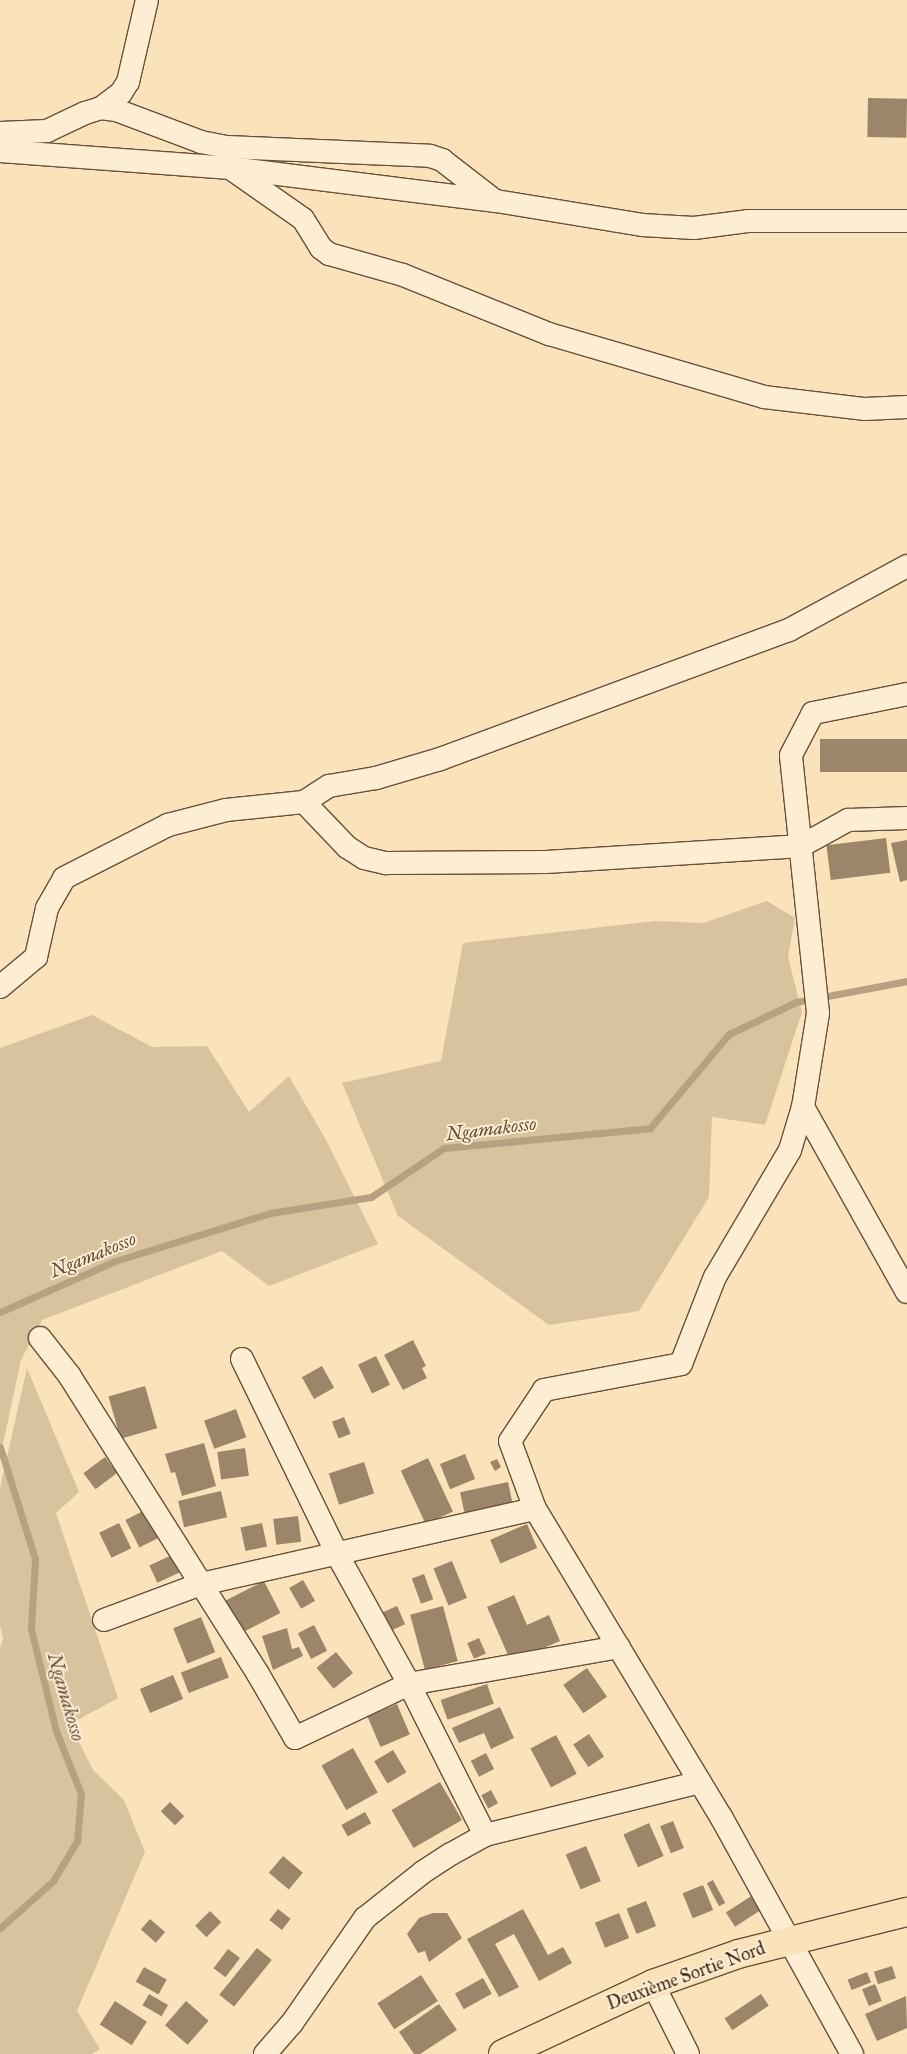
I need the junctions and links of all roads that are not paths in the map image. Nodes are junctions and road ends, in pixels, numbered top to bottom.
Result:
1 (146, 0) edge
2 (101, 108) junction
3 (0, 133) edge
4 (0, 151) edge
5 (230, 168) junction
6 (496, 201) junction
7 (907, 221) edge
8 (907, 407) edge
9 (907, 566) edge
10 (907, 694) edge
11 (304, 802) junction
12 (907, 818) edge
13 (801, 846) junction
14 (0, 987) edge
15 (803, 1107) junction
16 (907, 1292) edge
17 (40, 1338) dead end
18 (242, 1359) dead end
19 (536, 1509) junction
20 (337, 1554) junction
21 (201, 1584) junction
22 (104, 1620) dead end
23 (619, 1647) junction
24 (409, 1684) junction
25 (700, 1782) junction
26 (485, 1835) junction
27 (907, 1912) edge
28 (791, 1941) junction
29 (652, 1984) junction
30 (265, 2054) edge
31 (502, 2054) edge
32 (688, 2054) edge
33 (852, 2054) edge

1 - 2 street
2 - 3 street
2 - 6 street
4 - 5 street
5 - 6 street
5 - 8 street
6 - 7 street
9 - 11 street
10 - 13 street
11 - 13 street
11 - 14 street
12 - 13 street
13 - 15 street
15 - 16 street
15 - 19 street
17 - 21 street
18 - 20 street
19 - 20 street
19 - 23 street
20 - 21 street
20 - 24 street
21 - 22 street
21 - 24 street
23 - 24 street
23 - 25 street
24 - 26 street
25 - 26 street
25 - 28 street
26 - 30 street
27 - 28 main road, Deuxième Sortie Nord
28 - 29 main road, Deuxième Sortie Nord
28 - 33 street
29 - 31 main road, Deuxième Sortie Nord
29 - 32 street

